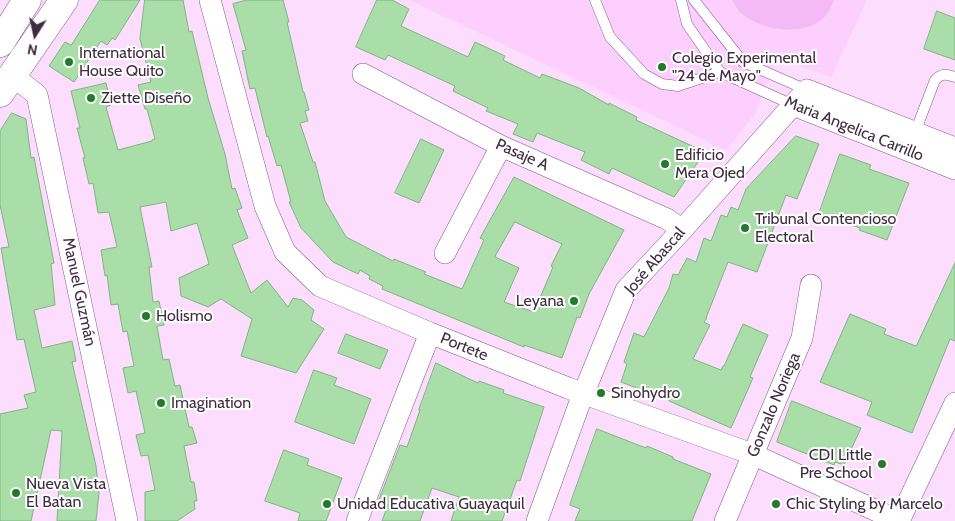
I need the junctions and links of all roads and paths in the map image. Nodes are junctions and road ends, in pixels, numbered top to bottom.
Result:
1 (27, 0) edge
2 (64, 0) edge
3 (210, 0) edge
4 (595, 0) edge
5 (681, 0) edge
6 (694, 0) edge
7 (0, 43) edge
8 (720, 72) junction
9 (363, 74) dead end
10 (955, 77) edge
11 (6, 84) edge
12 (800, 98) junction
13 (912, 142) junction
14 (501, 146) junction
15 (955, 148) edge
16 (955, 169) edge
17 (682, 230) junction
18 (445, 253) dead end
19 (811, 285) dead end
20 (430, 333) junction
21 (584, 394) junction
22 (955, 403) edge
23 (752, 454) junction
24 (127, 521) edge
25 (357, 521) edge
26 (537, 521) edge
27 (725, 521) edge
28 (899, 521) edge

1 - 7 main road
2 - 11 main road
3 - 20 street, Portete
4 - 8 lane
5 - 8 lane
6 - 12 lane, Maria Angelica Carrillo
8 - 12 lane, Maria Angelica Carrillo
9 - 14 street, Pasaje A
10 - 13 lane
11 - 24 street, Manuel Guzmán
12 - 13 street, Maria Angelica Carrillo
12 - 17 street, José Abascal
13 - 15 street, Maria Angelica Carrillo
13 - 16 street, Maria Angelica Carrillo
14 - 17 street, Pasaje A
14 - 18 street
17 - 21 street, José Abascal
19 - 23 street, Gonzalo Noriega
20 - 21 street, Portete
20 - 25 street
21 - 23 street, Portete
21 - 26 street, José Abascal
22 - 28 street
23 - 27 street, Gonzalo Noriega
23 - 28 street, Portete

